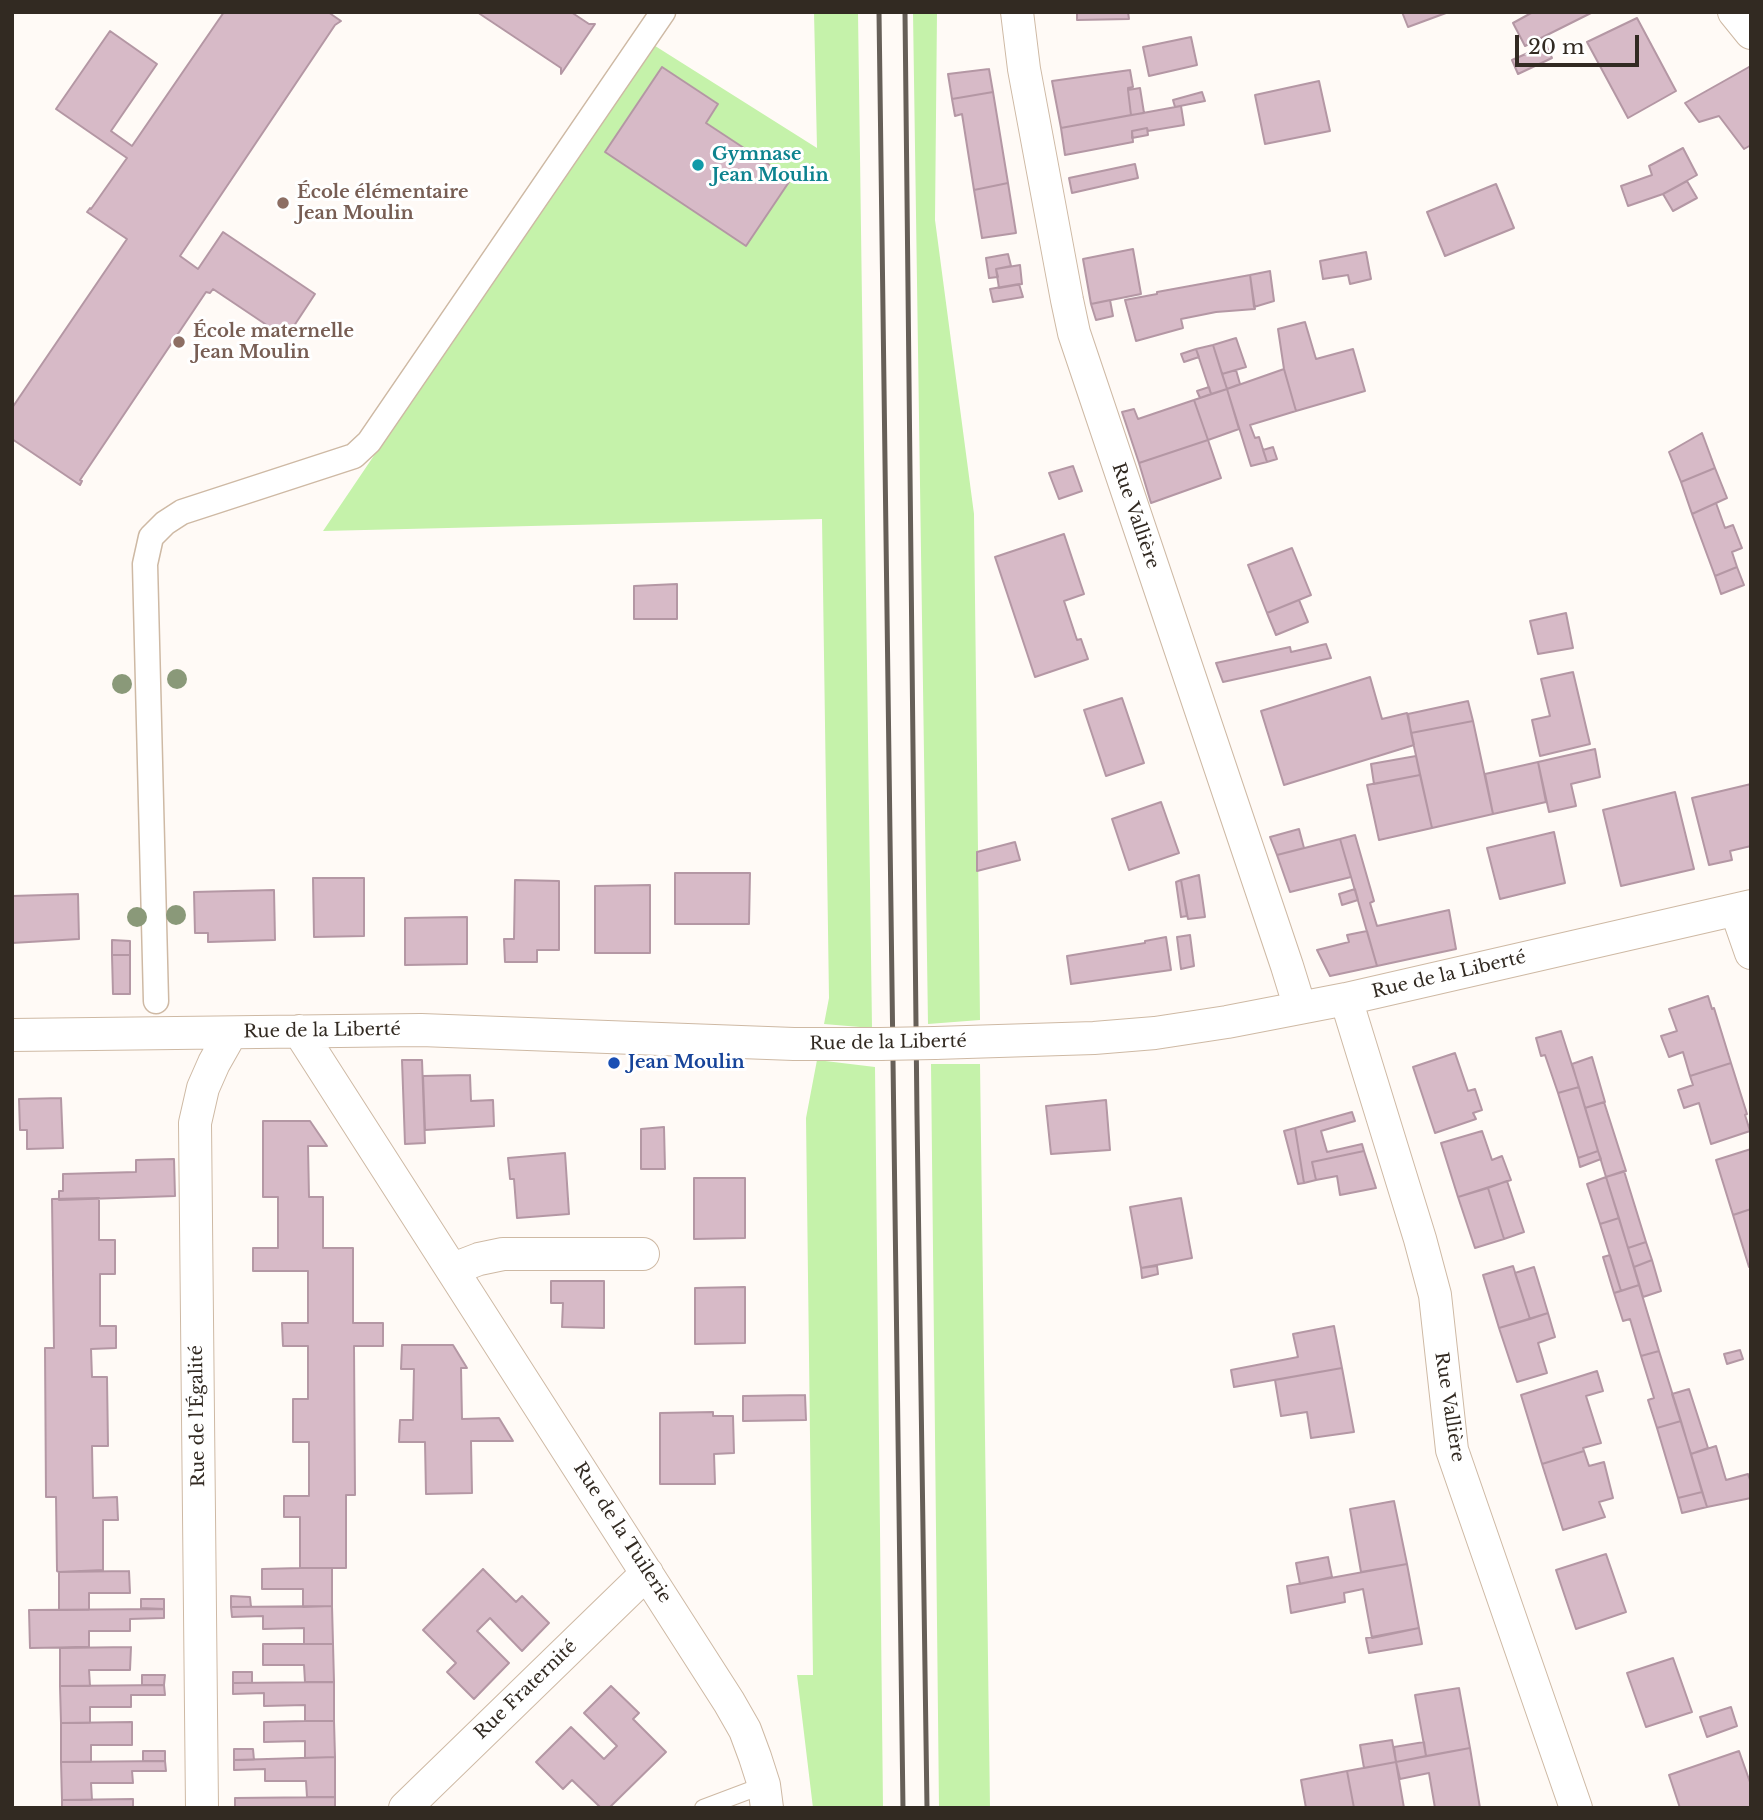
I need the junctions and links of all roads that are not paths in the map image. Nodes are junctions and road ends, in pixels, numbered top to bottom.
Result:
1 (663, 12) edge
2 (1017, 12) edge
3 (1734, 12) edge
4 (1751, 33) edge
5 (1743, 908) edge
6 (1751, 953) edge
7 (1346, 999) junction
8 (1300, 1008) junction
9 (157, 1017) junction
10 (299, 1031) junction
11 (231, 1033) junction
12 (12, 1035) edge
13 (643, 1254) dead end
14 (453, 1269) junction
15 (647, 1573) junction
16 (765, 1796) edge
17 (202, 1808) edge
18 (405, 1808) edge
19 (703, 1808) edge
20 (1576, 1808) edge

1 - 9 street
2 - 8 street, Rue Vallière
3 - 4 street
5 - 6 street
5 - 7 street, Rue de la Liberté
7 - 8 street, Rue de la Liberté
7 - 20 street, Rue Vallière
8 - 10 street, Rue de la Liberté, bridge
9 - 11 street, Rue de la Liberté
9 - 12 street, Rue de la Liberté
10 - 11 street, Rue de la Liberté
10 - 14 street, Rue de la Tuilerie
11 - 17 street, Rue de l'Égalité
13 - 14 street
14 - 15 street, Rue de la Tuilerie
15 - 16 street, Rue de la Tuilerie
15 - 18 street, Rue Fraternité
16 - 19 lane

